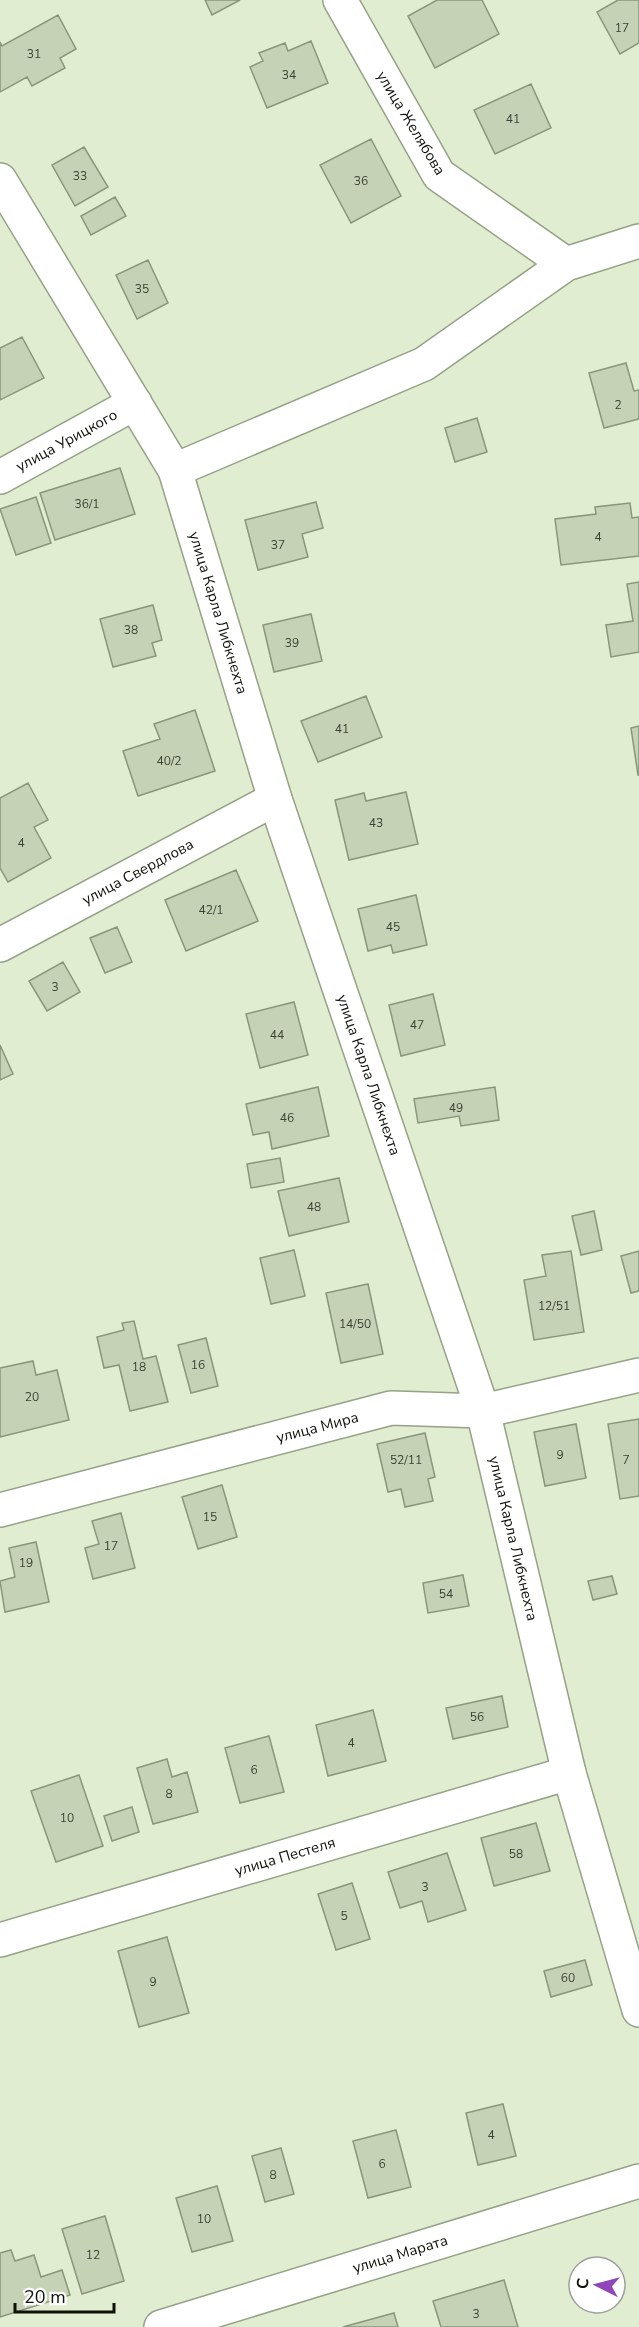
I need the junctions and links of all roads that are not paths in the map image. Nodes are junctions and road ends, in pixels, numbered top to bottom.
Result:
1 (340, 0) edge
2 (0, 180) edge
3 (639, 241) edge
4 (566, 264) junction
5 (135, 403) junction
6 (175, 470) junction
7 (0, 477) edge
8 (275, 799) junction
9 (0, 945) edge
10 (639, 1375) edge
11 (483, 1411) junction
12 (0, 1510) edge
13 (569, 1773) junction
14 (0, 1940) edge
15 (639, 2010) edge
16 (639, 2181) edge
17 (161, 2327) edge

1 - 4 street, улица Желябова
2 - 5 street, улица Карла Либкнехта
3 - 4 street
4 - 6 street
5 - 6 street, улица Карла Либкнехта
5 - 7 street, улица Урицкого
6 - 8 street, улица Карла Либкнехта
8 - 9 street, улица Свердлова
8 - 11 street, улица Карла Либкнехта
10 - 11 street, улица Мира
11 - 12 street, улица Мира
11 - 13 street, улица Карла Либкнехта
13 - 14 street, улица Пестеля
13 - 15 street, улица Карла Либкнехта
16 - 17 street, улица Марата

